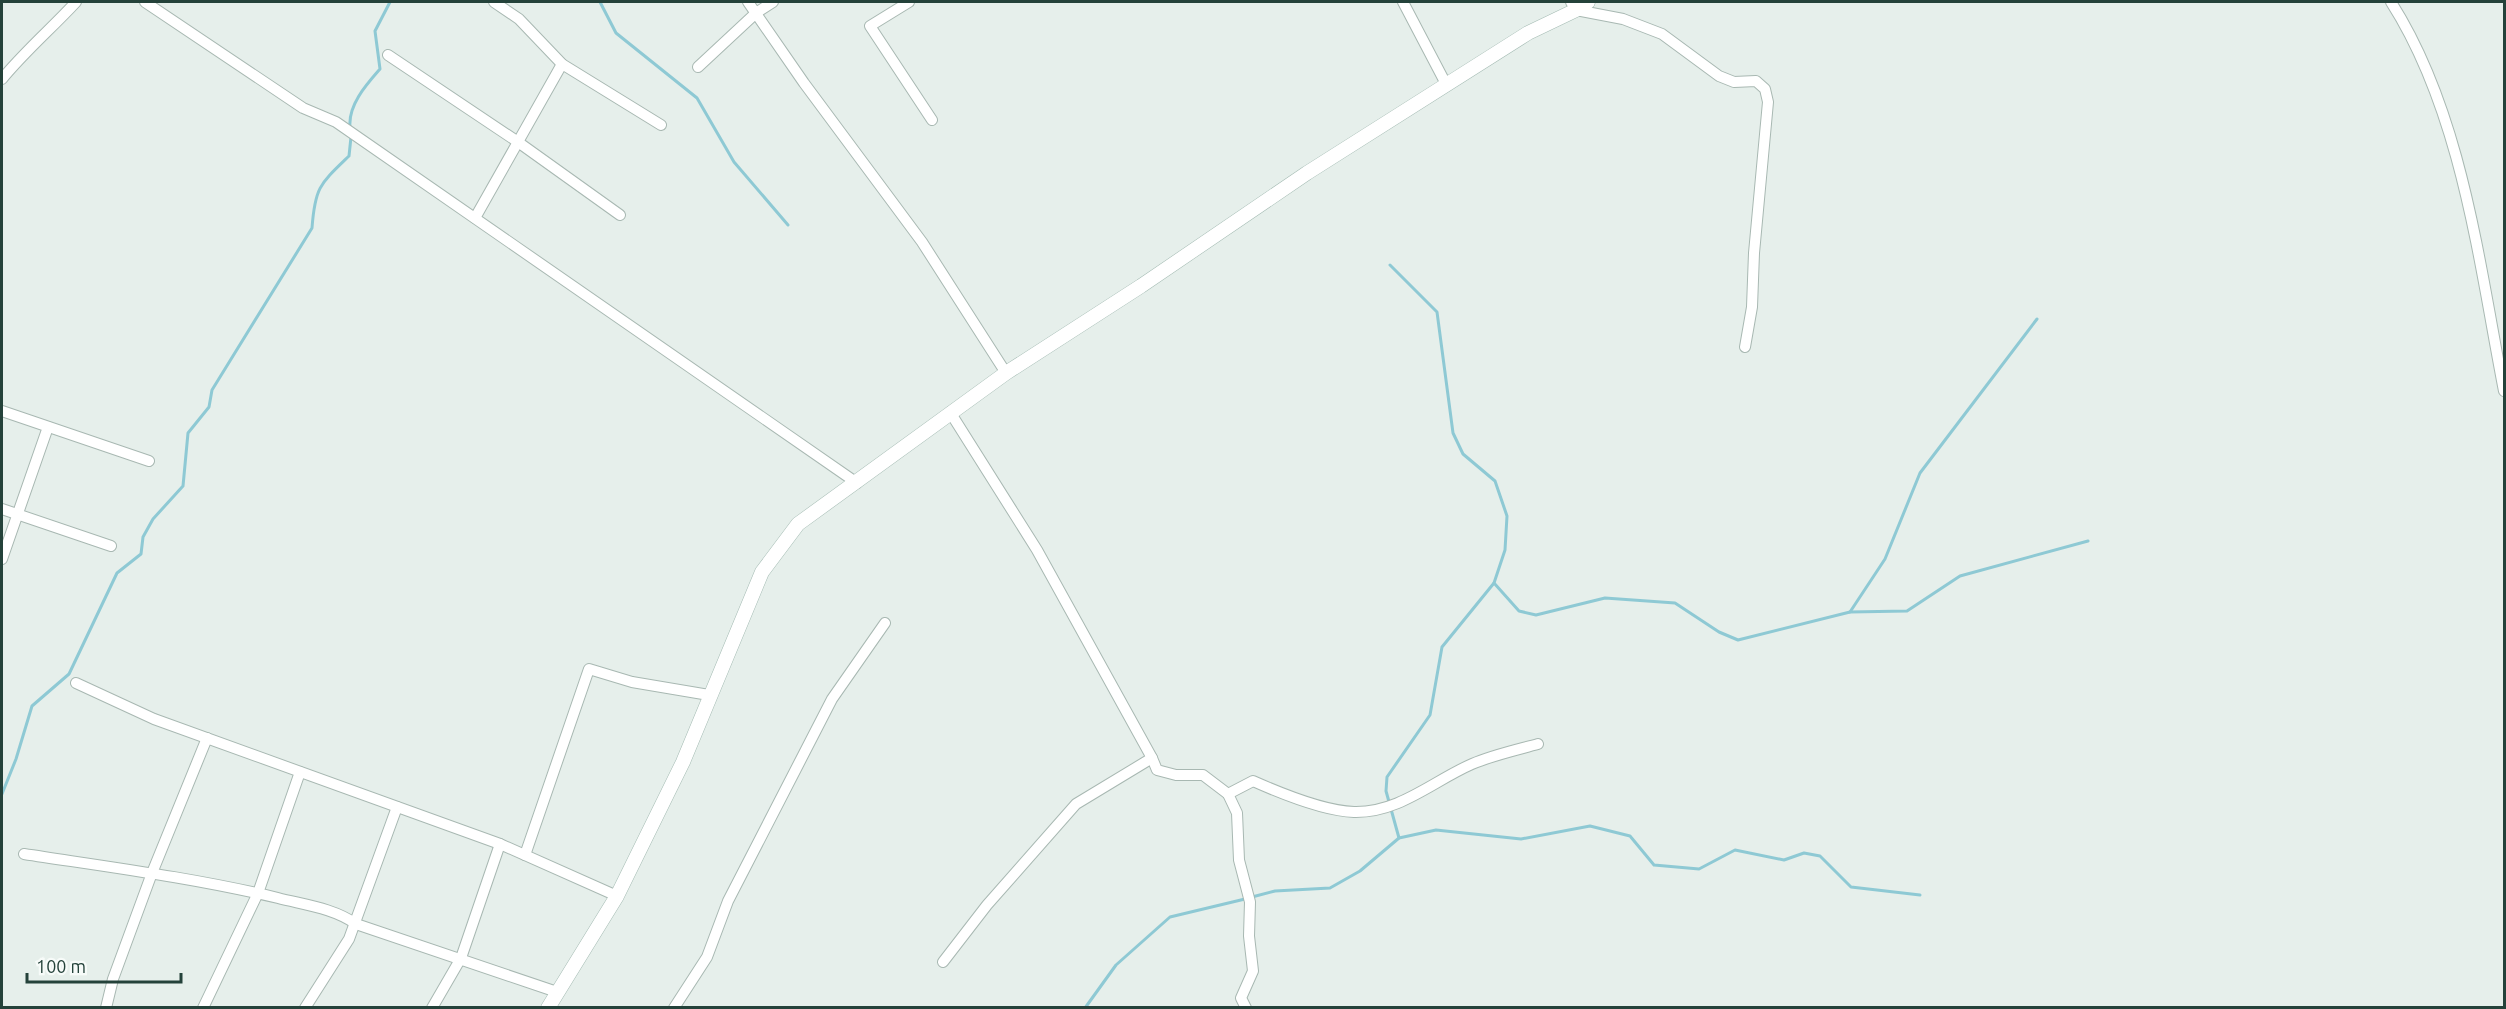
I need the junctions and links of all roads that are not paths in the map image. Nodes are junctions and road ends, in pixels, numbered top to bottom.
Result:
1 (76, 2) edge
2 (145, 2) edge
3 (494, 2) edge
4 (748, 2) edge
5 (773, 2) edge
6 (909, 2) edge
7 (1403, 2) edge
8 (1588, 2) edge
9 (2391, 2) edge
10 (1574, 6) edge
11 (756, 13) junction
12 (388, 55) dead end
13 (562, 64) junction
14 (698, 67) dead end
15 (2, 79) edge
16 (1446, 84) junction
17 (932, 120) dead end
18 (661, 125) dead end
19 (518, 142) junction
20 (620, 215) dead end
21 (475, 218) junction
22 (1745, 347) dead end
23 (1006, 373) junction
24 (2505, 392) edge
25 (2, 411) edge
26 (951, 412) junction
27 (48, 427) junction
28 (149, 462) dead end
29 (857, 483) junction
30 (2, 508) edge
31 (17, 514) junction
32 (111, 546) dead end
33 (2, 559) edge
34 (885, 622) dead end
35 (76, 683) dead end
36 (709, 695) junction
37 (207, 738) junction
38 (1538, 744) dead end
39 (1152, 758) junction
40 (300, 771) junction
41 (1228, 794) junction
42 (397, 807) junction
43 (500, 844) junction
44 (24, 854) dead end
45 (525, 855) junction
46 (152, 873) junction
47 (258, 893) junction
48 (617, 896) junction
49 (356, 924) junction
50 (461, 958) junction
51 (943, 962) dead end
52 (557, 992) junction
53 (106, 1008) edge
54 (202, 1008) edge
55 (305, 1008) edge
56 (432, 1008) edge
57 (548, 1008) edge
58 (674, 1008) edge
59 (1246, 1008) edge

1 - 15 street
2 - 21 street
3 - 13 street
4 - 11 street
5 - 11 street
6 - 17 street
7 - 16 street
8 - 10 street
9 - 24 street
10 - 16 street
10 - 22 street
11 - 14 street
11 - 23 street
12 - 19 street
13 - 18 street
13 - 19 street
16 - 23 street
19 - 20 street
19 - 21 street
21 - 29 street
23 - 26 street
25 - 27 street
26 - 29 street
26 - 39 street
27 - 28 street
27 - 31 street
29 - 36 street
30 - 31 street
31 - 32 street
31 - 33 street
34 - 58 street
35 - 37 street
36 - 45 street
36 - 48 street
37 - 40 street
37 - 46 street
38 - 41 street
39 - 41 street
39 - 51 street
40 - 42 street
40 - 47 street
41 - 59 street
42 - 43 street
42 - 49 street
43 - 45 street
43 - 50 street
44 - 46 street
45 - 48 street
46 - 47 street
46 - 53 street
47 - 49 street
47 - 54 street
48 - 52 street
49 - 50 street
49 - 55 street
50 - 52 street
50 - 56 street
52 - 57 street

